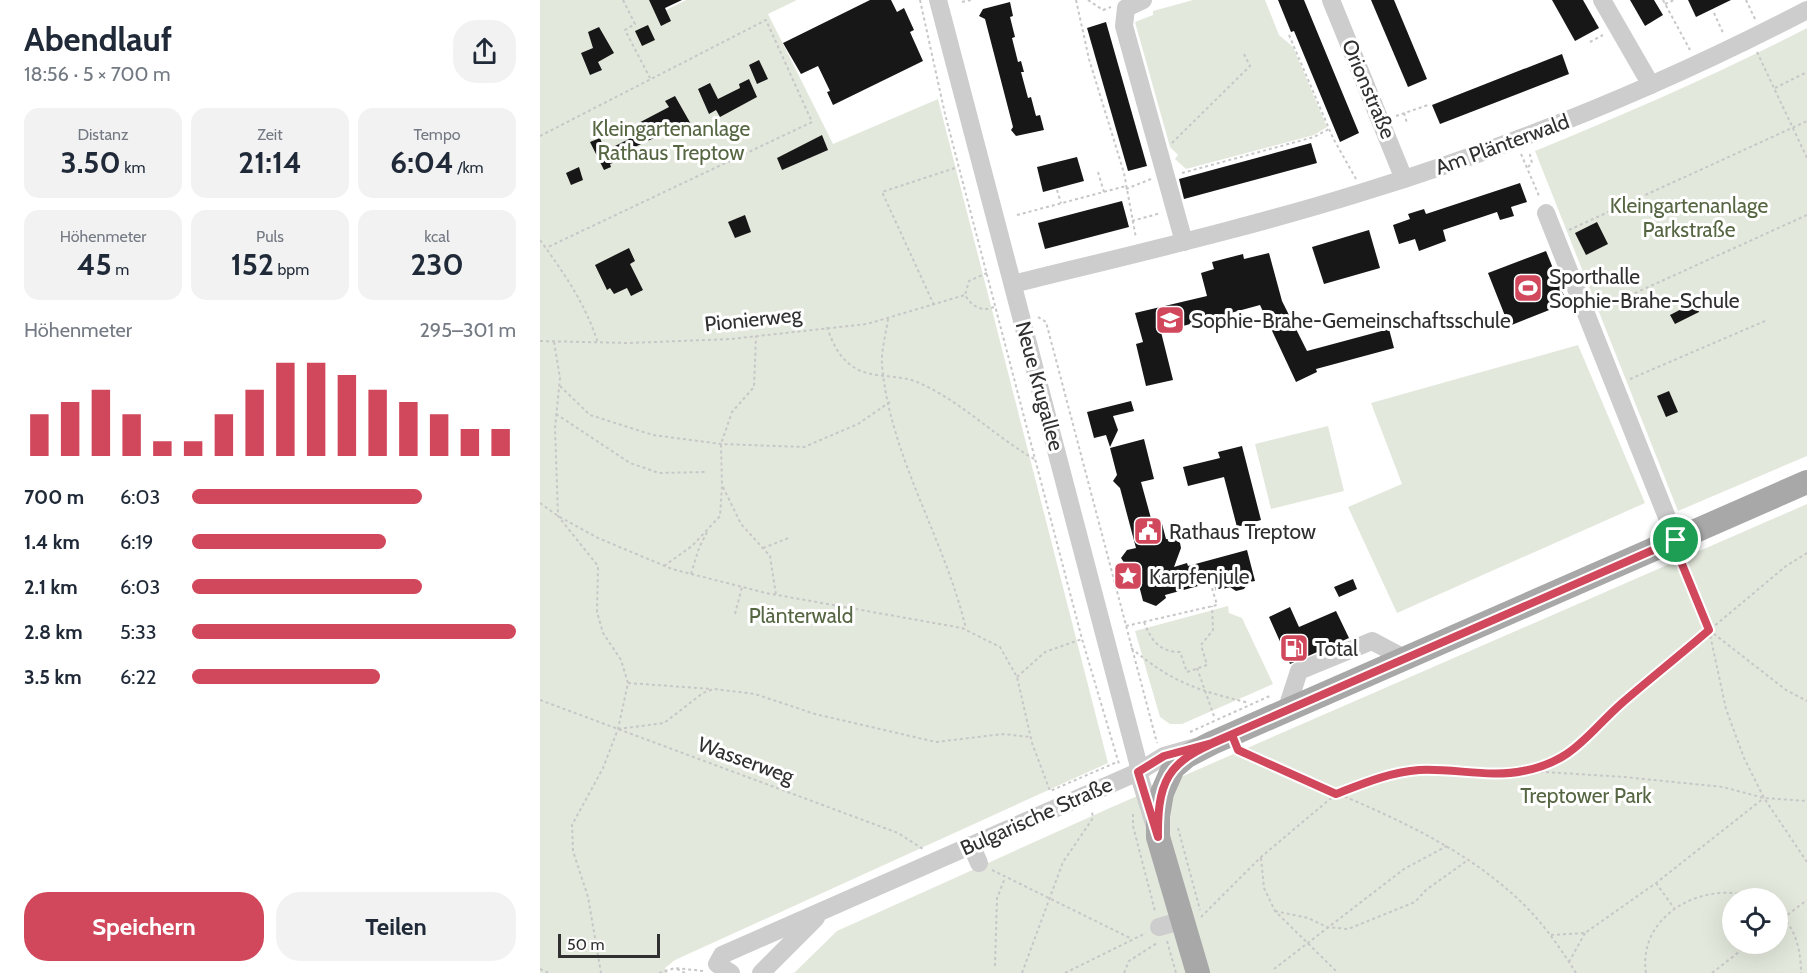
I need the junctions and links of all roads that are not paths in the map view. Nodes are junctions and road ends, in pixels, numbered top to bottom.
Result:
1 (938, 0) edge
2 (1143, 0) edge
3 (1331, 0) edge
4 (1602, 0) edge
5 (1807, 10) edge
6 (1651, 86) junction
7 (1404, 179) junction
8 (1546, 213) road end
9 (1184, 242) junction
10 (1013, 285) junction
11 (1807, 482) edge
12 (1676, 540) junction
13 (1220, 732) junction
14 (1131, 771) junction
15 (1158, 837) junction
16 (971, 845) junction
17 (979, 863) road end
18 (826, 908) junction
19 (1193, 918) junction
20 (1161, 937) road end
21 (724, 969) edge
22 (761, 973) edge
23 (1198, 973) edge

1 - 10 street, Neue Krugallee
2 - 9 street
3 - 7 street, Orionstraße
4 - 6 street
5 - 6 street, Am Plänterwald
6 - 7 street, Am Plänterwald
7 - 9 street, Am Plänterwald
8 - 12 street
9 - 10 street, Am Plänterwald
10 - 14 street, Neue Krugallee
11 - 12 main road, Bulgarische Straße
12 - 13 main road, Bulgarische Straße
13 - 14 street, Bulgarische Straße
13 - 15 main road
14 - 15 street, Neue Krugallee
14 - 16 street, Bulgarische Straße
15 - 19 main road
16 - 17 street
16 - 18 street, Bulgarische Straße
18 - 21 street, Bulgarische Straße
18 - 22 street, Bulgarische Straße
19 - 20 street
19 - 23 main road

